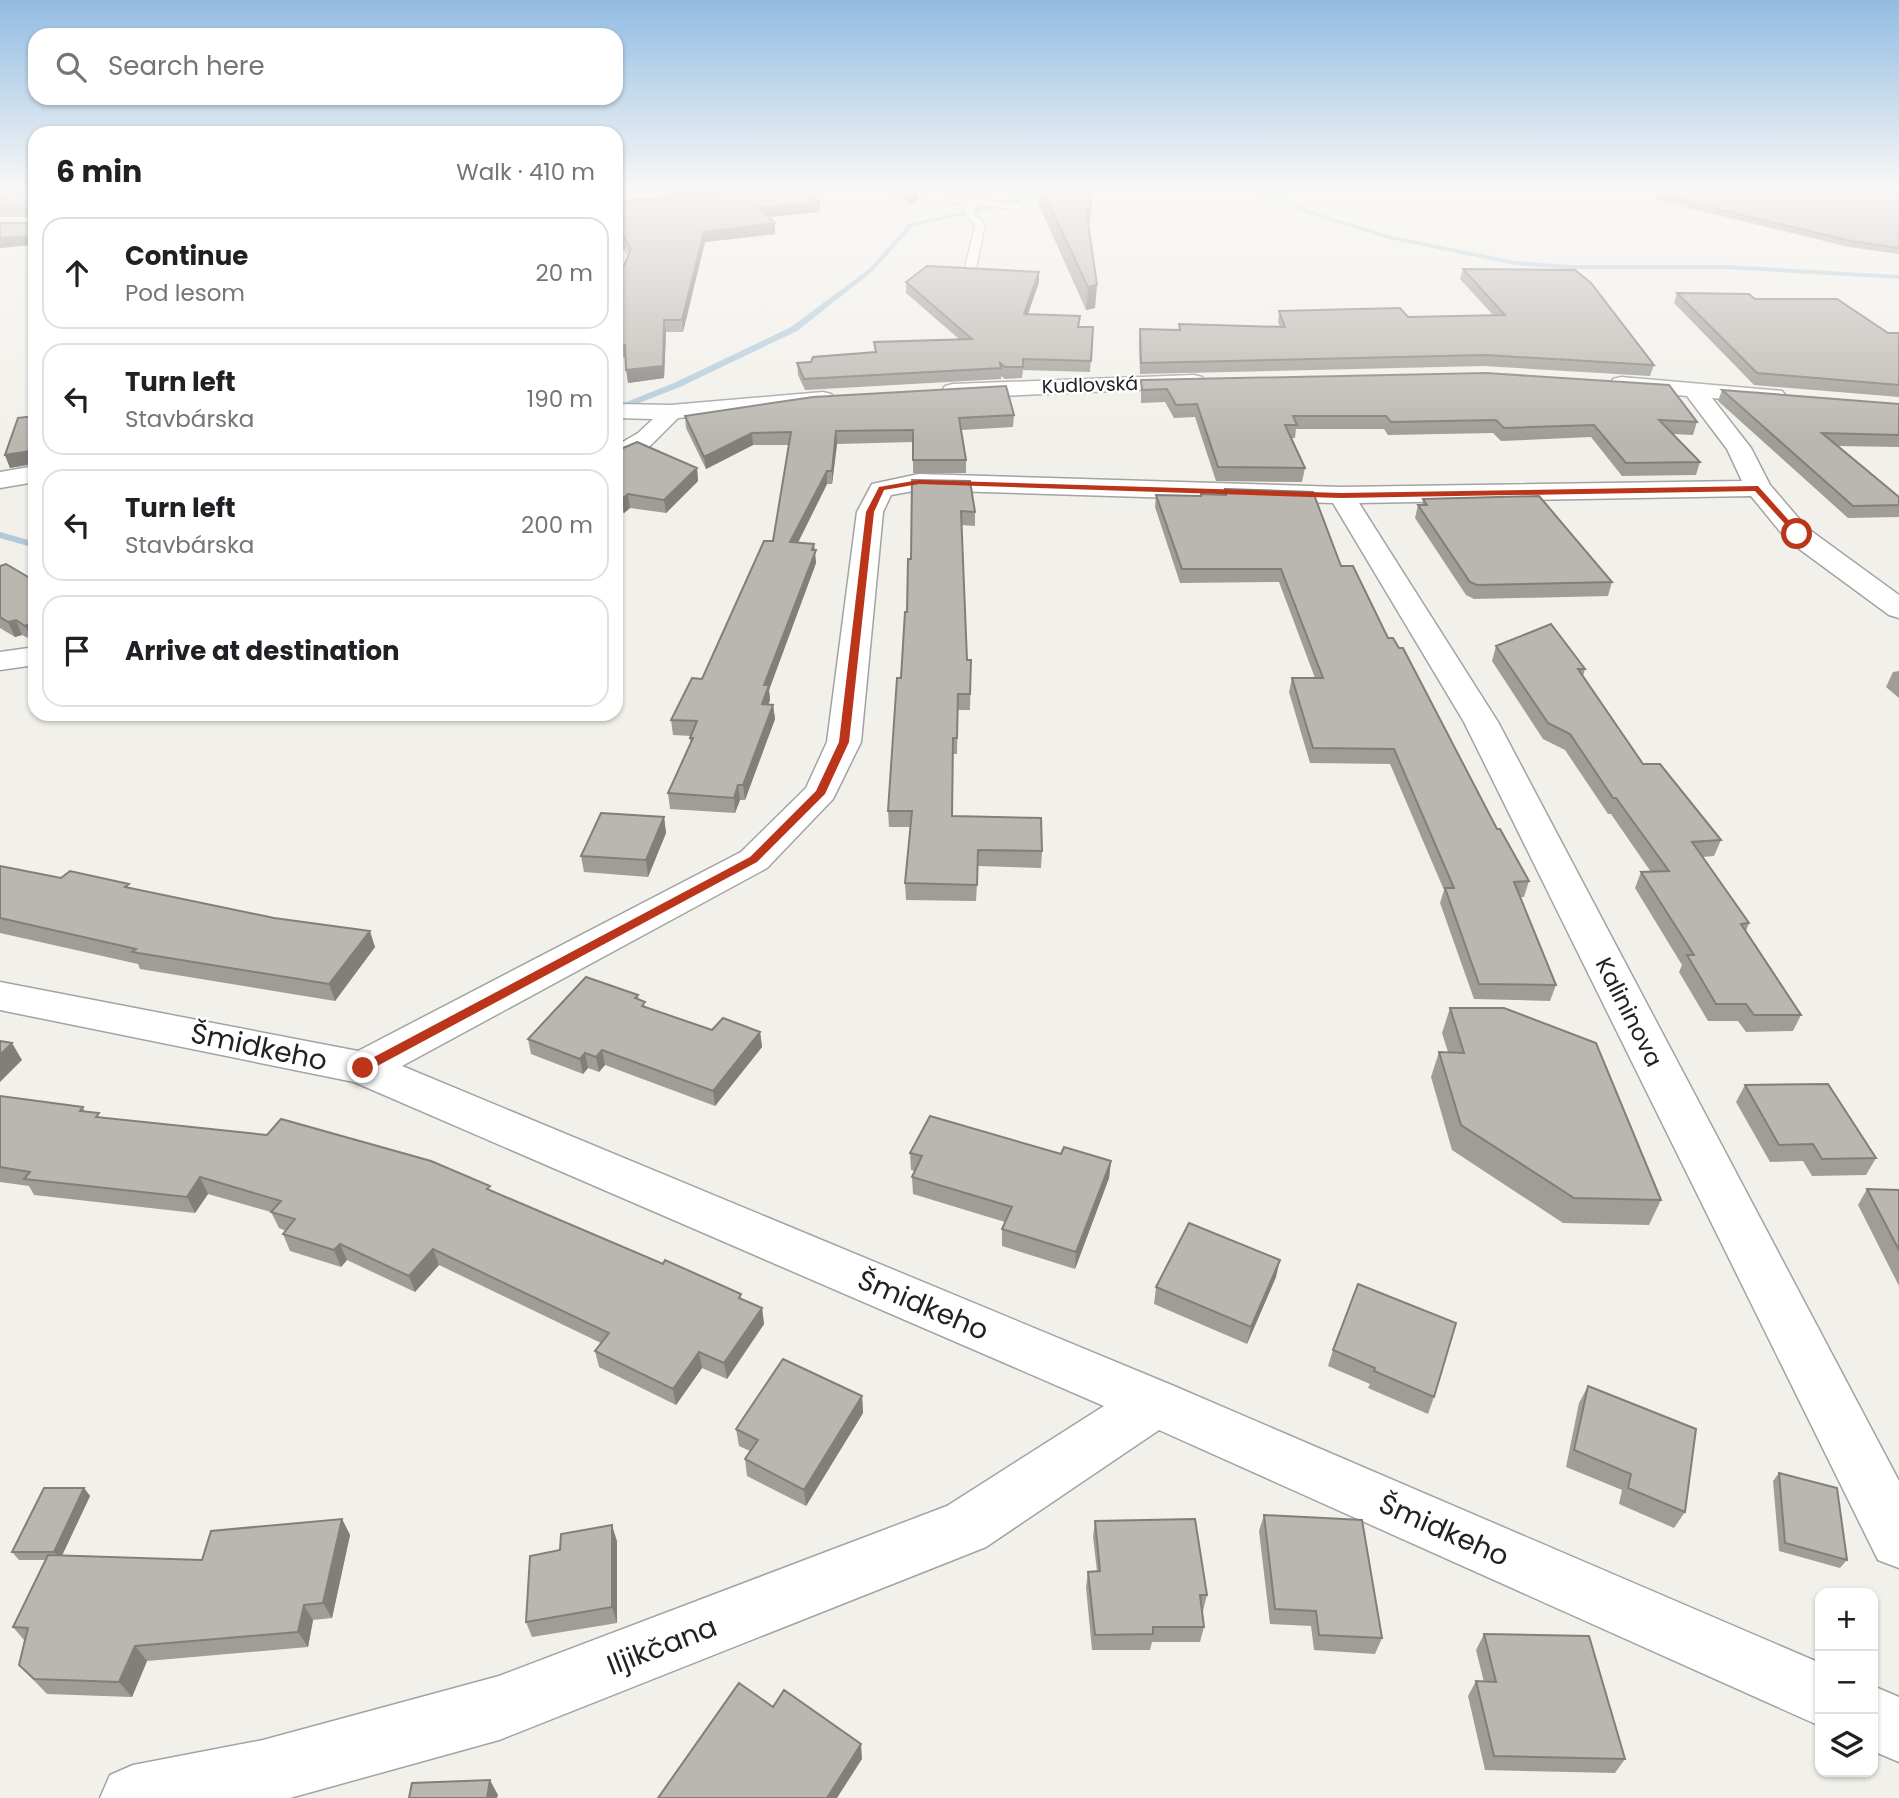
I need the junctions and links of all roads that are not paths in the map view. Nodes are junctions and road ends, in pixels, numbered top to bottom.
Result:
1 (970, 271) edge
2 (969, 275) edge
3 (1212, 382) edge
4 (1602, 382) edge
5 (1694, 390) junction
6 (924, 392) edge
7 (844, 397) edge
8 (1790, 397) edge
9 (625, 411) edge
10 (671, 412) junction
11 (623, 452) edge
12 (28, 475) edge
13 (0, 480) edge
14 (1758, 488) junction
15 (1341, 495) junction
16 (1899, 609) edge
17 (28, 657) edge
18 (0, 661) edge
19 (0, 996) edge
20 (363, 1068) junction
21 (1155, 1403) junction
22 (1899, 1540) edge
23 (1815, 1693) edge
24 (1878, 1720) edge
25 (1899, 1730) edge
26 (133, 1798) edge

1 - 2 lane
3 - 6 street, Kudlovská
4 - 5 street
5 - 8 street
5 - 14 street
7 - 10 street
9 - 10 street
10 - 11 street
12 - 13 street
14 - 15 street
14 - 16 street
15 - 20 street
15 - 22 street, Kalininova
17 - 18 street
19 - 20 street, Šmidkeho
20 - 21 street, Šmidkeho
21 - 23 street, Šmidkeho
21 - 26 street, Iljikčana
24 - 25 street

